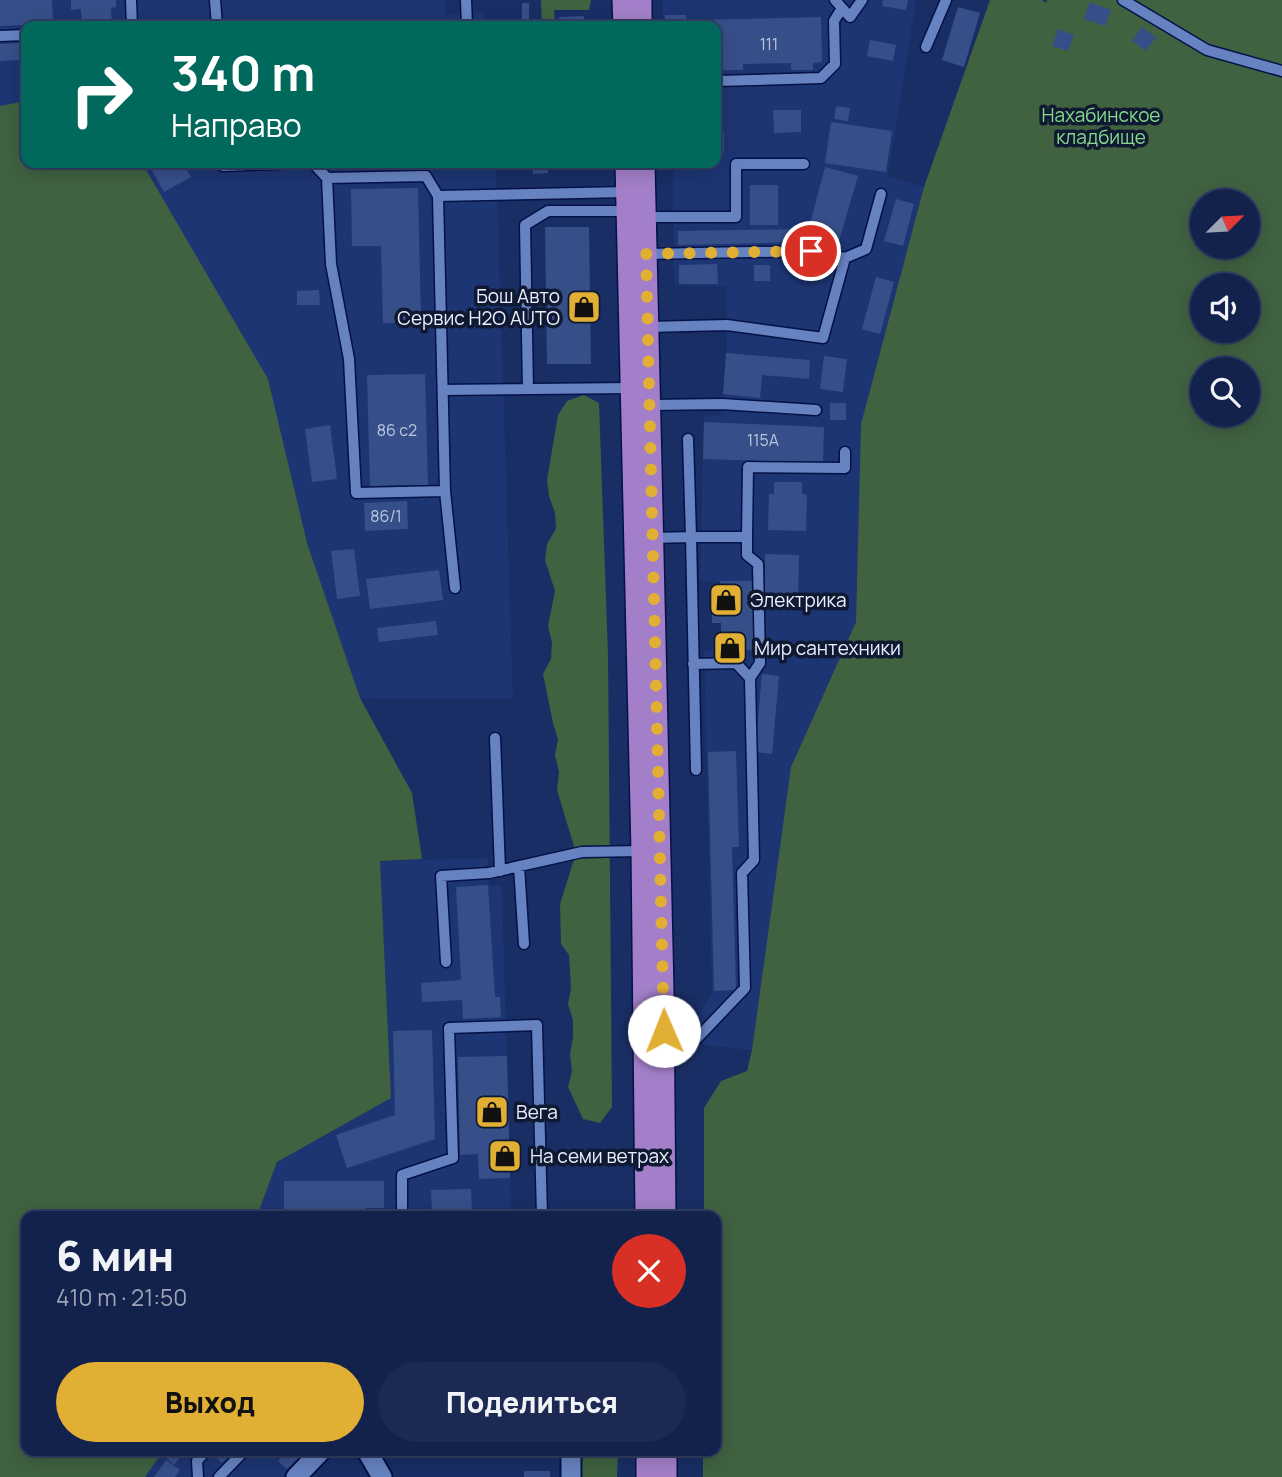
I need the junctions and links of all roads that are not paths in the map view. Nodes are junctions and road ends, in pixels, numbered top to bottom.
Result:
1 (131, 0) edge
2 (215, 0) edge
3 (466, 0) edge
4 (623, 0) edge
5 (641, 0) edge
6 (862, 0) edge
7 (947, 0) edge
8 (1123, 0) edge
9 (839, 4) edge
10 (132, 21) edge
11 (217, 21) edge
12 (467, 21) edge
13 (624, 21) edge
14 (641, 21) edge
15 (21, 35) edge
16 (0, 36) edge
17 (926, 47) dead end
18 (1282, 71) edge
19 (721, 81) edge
20 (804, 164) dead end
21 (318, 168) edge
22 (627, 168) edge
23 (643, 168) edge
24 (327, 178) junction
25 (881, 194) dead end
26 (438, 196) junction
27 (633, 206) junction
28 (646, 254) junction
29 (845, 258) junction
30 (648, 327) junction
31 (632, 388) junction
32 (528, 389) junction
33 (443, 390) junction
34 (650, 405) junction
35 (816, 410) dead end
36 (688, 439) dead end
37 (845, 452) dead end
38 (445, 492) junction
39 (691, 537) junction
40 (747, 537) junction
41 (653, 538) junction
42 (455, 588) dead end
43 (693, 664) junction
44 (750, 678) junction
45 (495, 738) dead end
46 (695, 770) dead end
47 (642, 851) junction
48 (519, 866) junction
49 (500, 871) junction
50 (524, 944) dead end
51 (446, 962) dead end
52 (664, 1052) junction
53 (402, 1211) edge
54 (542, 1211) edge
55 (646, 1211) edge
56 (665, 1211) edge
57 (202, 1456) edge
58 (239, 1456) edge
59 (316, 1456) edge
60 (370, 1456) edge
61 (571, 1456) edge
62 (647, 1456) edge
63 (666, 1456) edge
64 (198, 1477) edge
65 (219, 1477) edge
66 (296, 1477) edge
67 (382, 1477) edge
68 (572, 1477) edge
69 (647, 1477) edge
70 (666, 1477) edge

1 - 10 lane
2 - 11 lane
3 - 12 lane
4 - 13 main road
5 - 14 main road
6 - 9 lane
7 - 17 lane
8 - 18 lane
9 - 19 lane
15 - 16 lane
20 - 27 lane
21 - 24 lane
22 - 27 main road
23 - 27 main road
24 - 26 lane
24 - 38 lane
25 - 29 lane
26 - 27 lane
26 - 33 lane
27 - 28 main road
27 - 31 main road
27 - 32 lane
28 - 29 lane
28 - 30 main road
29 - 30 lane
30 - 34 main road
31 - 32 lane
31 - 47 main road
32 - 33 lane
33 - 38 lane
34 - 35 lane
34 - 41 main road
36 - 39 lane
37 - 40 lane
38 - 42 lane
39 - 40 lane
39 - 41 lane
39 - 43 lane
40 - 44 lane
41 - 52 main road
43 - 44 lane
43 - 46 lane
44 - 52 lane
45 - 49 lane
47 - 48 lane
47 - 55 main road
48 - 49 lane
48 - 50 lane
49 - 51 lane
52 - 56 main road
53 - 54 lane
57 - 64 lane
58 - 65 lane
59 - 66 street
60 - 67 street
61 - 68 street
62 - 69 main road
63 - 70 main road

